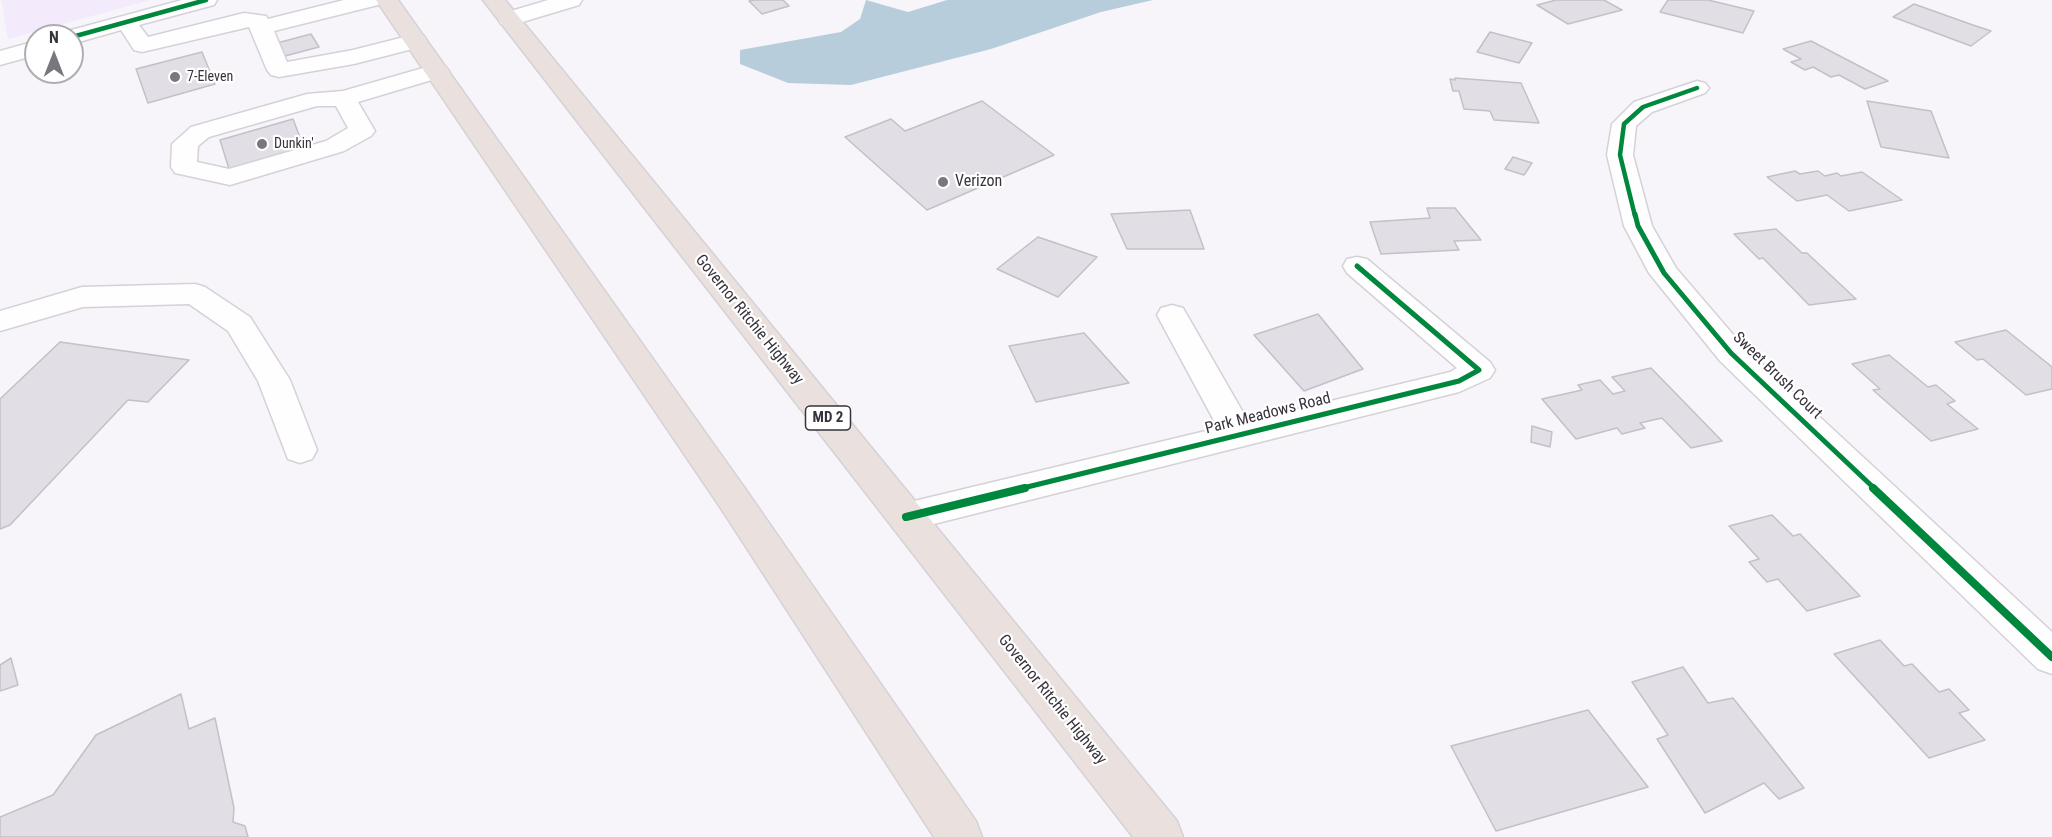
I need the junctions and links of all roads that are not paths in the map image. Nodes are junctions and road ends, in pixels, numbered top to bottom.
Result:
1 (206, 0) edge
2 (229, 0) edge
3 (370, 0) edge
4 (387, 0) edge
5 (571, 0) edge
6 (502, 10) edge
7 (126, 22) junction
8 (252, 24) junction
9 (84, 34) edge
10 (416, 41) junction
11 (24, 51) edge
12 (0, 58) edge
13 (437, 71) junction
14 (1697, 88) dead end
15 (344, 98) junction
16 (1357, 266) dead end
17 (1172, 315) dead end
18 (0, 321) edge
19 (1239, 435) junction
20 (300, 450) dead end
21 (906, 517) junction
22 (2052, 657) edge
23 (960, 837) edge
24 (1161, 837) edge

1 - 7 street
2 - 8 street
3 - 8 street
4 - 10 highway
5 - 6 street
6 - 21 highway, Governor Ritchie Highway / MD 2
7 - 8 street
7 - 9 street
8 - 10 street
10 - 13 highway
11 - 12 street
13 - 15 street
13 - 23 highway
14 - 22 street, Sweet Brush Court
15 - 15 street
16 - 19 street, Park Meadows Road
17 - 19 street
18 - 20 street
19 - 21 street, Park Meadows Road
21 - 24 highway, Governor Ritchie Highway / MD 2

